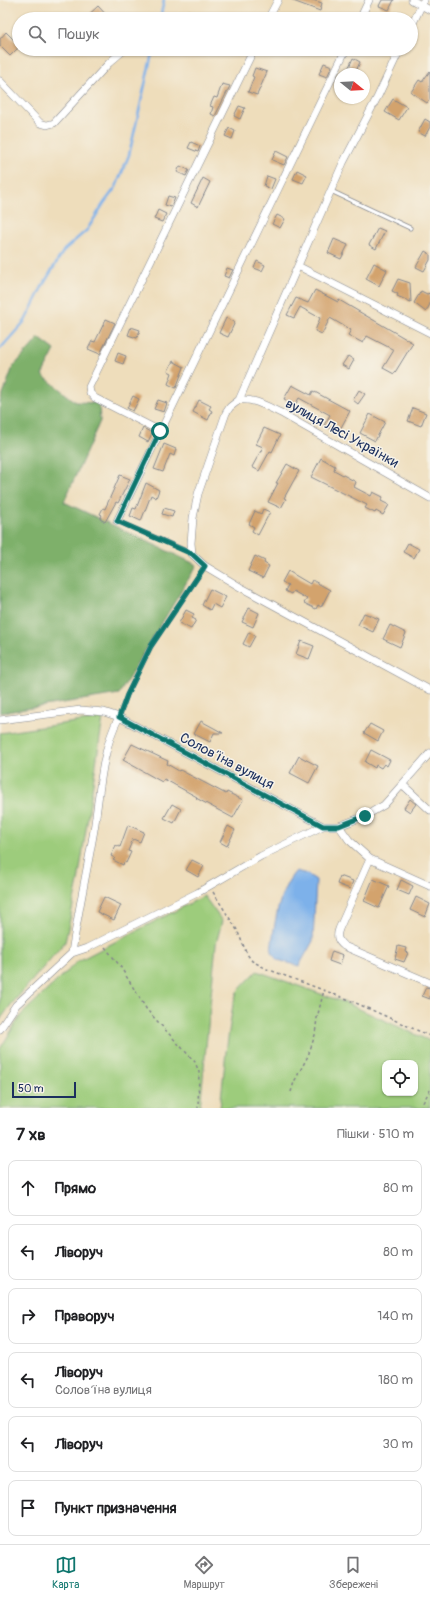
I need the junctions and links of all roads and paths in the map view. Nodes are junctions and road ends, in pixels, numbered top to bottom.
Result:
1 (278, 0) edge
2 (369, 0) edge
3 (412, 0) edge
4 (423, 2) edge
5 (430, 10) edge
6 (272, 12) edge
7 (363, 12) edge
8 (418, 12) edge
9 (117, 56) edge
10 (251, 56) edge
11 (343, 56) edge
12 (397, 56) edge
13 (0, 81) edge
14 (330, 190) junction
15 (410, 228) dead end
16 (298, 266) junction
17 (430, 333) edge
18 (239, 400) junction
19 (160, 431) junction
20 (430, 498) edge
21 (117, 521) joint
22 (192, 554) junction
23 (205, 566) junction
24 (430, 690) edge
25 (119, 717) junction
26 (0, 720) edge
27 (430, 753) edge
28 (403, 785) junction
29 (430, 810) edge
30 (323, 826) junction
31 (339, 826) junction
32 (370, 859) junction
33 (209, 886) junction
34 (430, 886) edge
35 (100, 941) junction
36 (72, 953) junction
37 (430, 983) edge
38 (324, 990) junction
39 (0, 1029) edge
40 (430, 1036) edge
41 (430, 1090) edge
42 (291, 1092) dead end
43 (198, 1108) edge
44 (420, 1108) edge

1 - 6 street
2 - 7 street
3 - 4 street
4 - 5 street
4 - 8 street
9 - 13 street
10 - 19 street
11 - 19 street
12 - 14 street
14 - 15 lane
14 - 16 street
16 - 17 street
16 - 18 street
18 - 20 street, вулиця Лесі Українки
18 - 22 street
19 - 21 street
21 - 22 lane
22 - 23 street
23 - 24 street
23 - 25 lane
25 - 26 street, Соловʼїна вулиця
25 - 30 street, Соловʼїна вулиця
25 - 36 street
27 - 28 street
28 - 29 street
28 - 31 street
30 - 31 street
30 - 33 street
31 - 32 street
32 - 34 street
32 - 37 street
33 - 35 street
33 - 38 path
35 - 36 street
35 - 43 path
36 - 39 street
38 - 40 path
38 - 42 path
41 - 44 path

